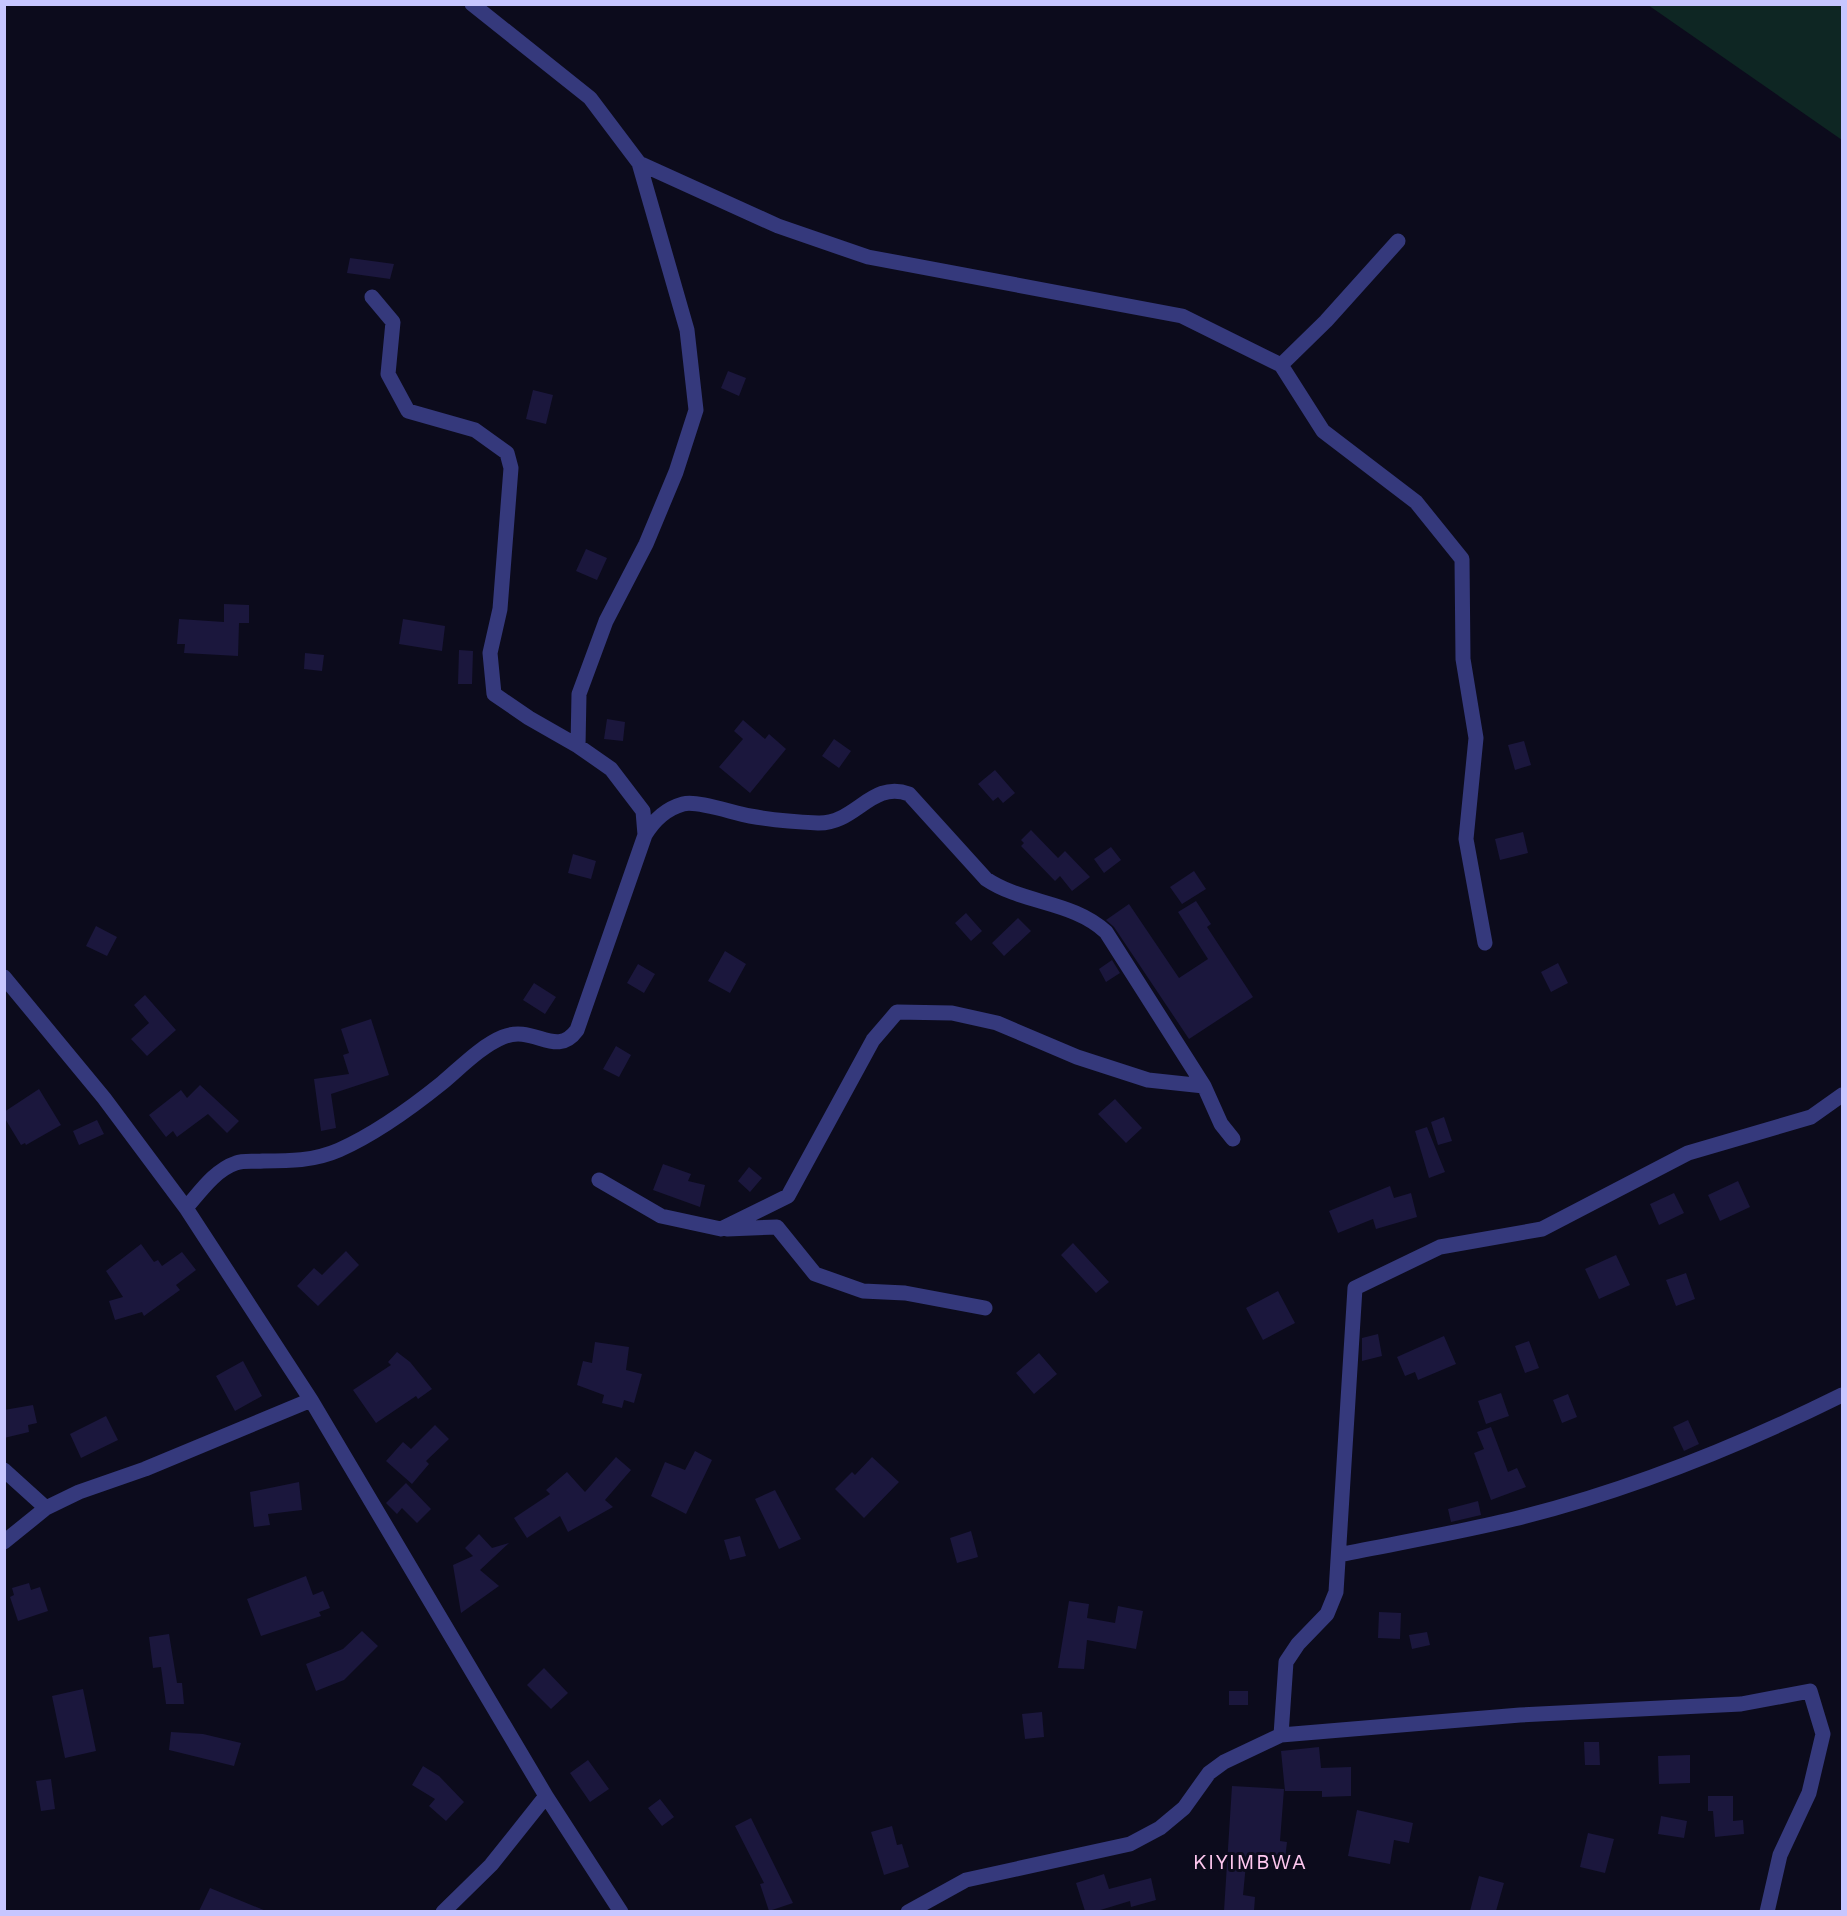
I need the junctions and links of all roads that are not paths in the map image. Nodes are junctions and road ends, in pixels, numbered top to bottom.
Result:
1 (472, 4) edge
2 (639, 163) junction
3 (1398, 241) dead end
4 (372, 297) dead end
5 (1281, 365) junction
6 (578, 746) junction
7 (645, 835) junction
8 (1485, 943) dead end
9 (4, 977) edge
10 (1204, 1086) junction
11 (1842, 1095) edge
12 (1233, 1139) dead end
13 (600, 1180) dead end
14 (186, 1208) junction
15 (721, 1229) junction
16 (985, 1308) dead end
17 (1842, 1395) edge
18 (311, 1400) junction
19 (4, 1470) edge
20 (45, 1508) junction
21 (4, 1542) edge
22 (1339, 1555) junction
23 (1281, 1735) junction
24 (546, 1796) junction
25 (443, 1911) edge
26 (621, 1911) edge
27 (908, 1911) edge
28 (1767, 1911) edge

1 - 2 street
2 - 5 street
2 - 6 street
3 - 5 street
4 - 6 street
5 - 8 street
6 - 7 street
7 - 10 street
7 - 14 street
9 - 14 street
10 - 12 street
10 - 15 street
11 - 22 street
13 - 15 street
14 - 18 street
15 - 16 street
17 - 22 street
18 - 20 street
18 - 24 street
19 - 20 street
20 - 21 street
22 - 23 street
23 - 27 street
23 - 28 street
24 - 25 street
24 - 26 street

